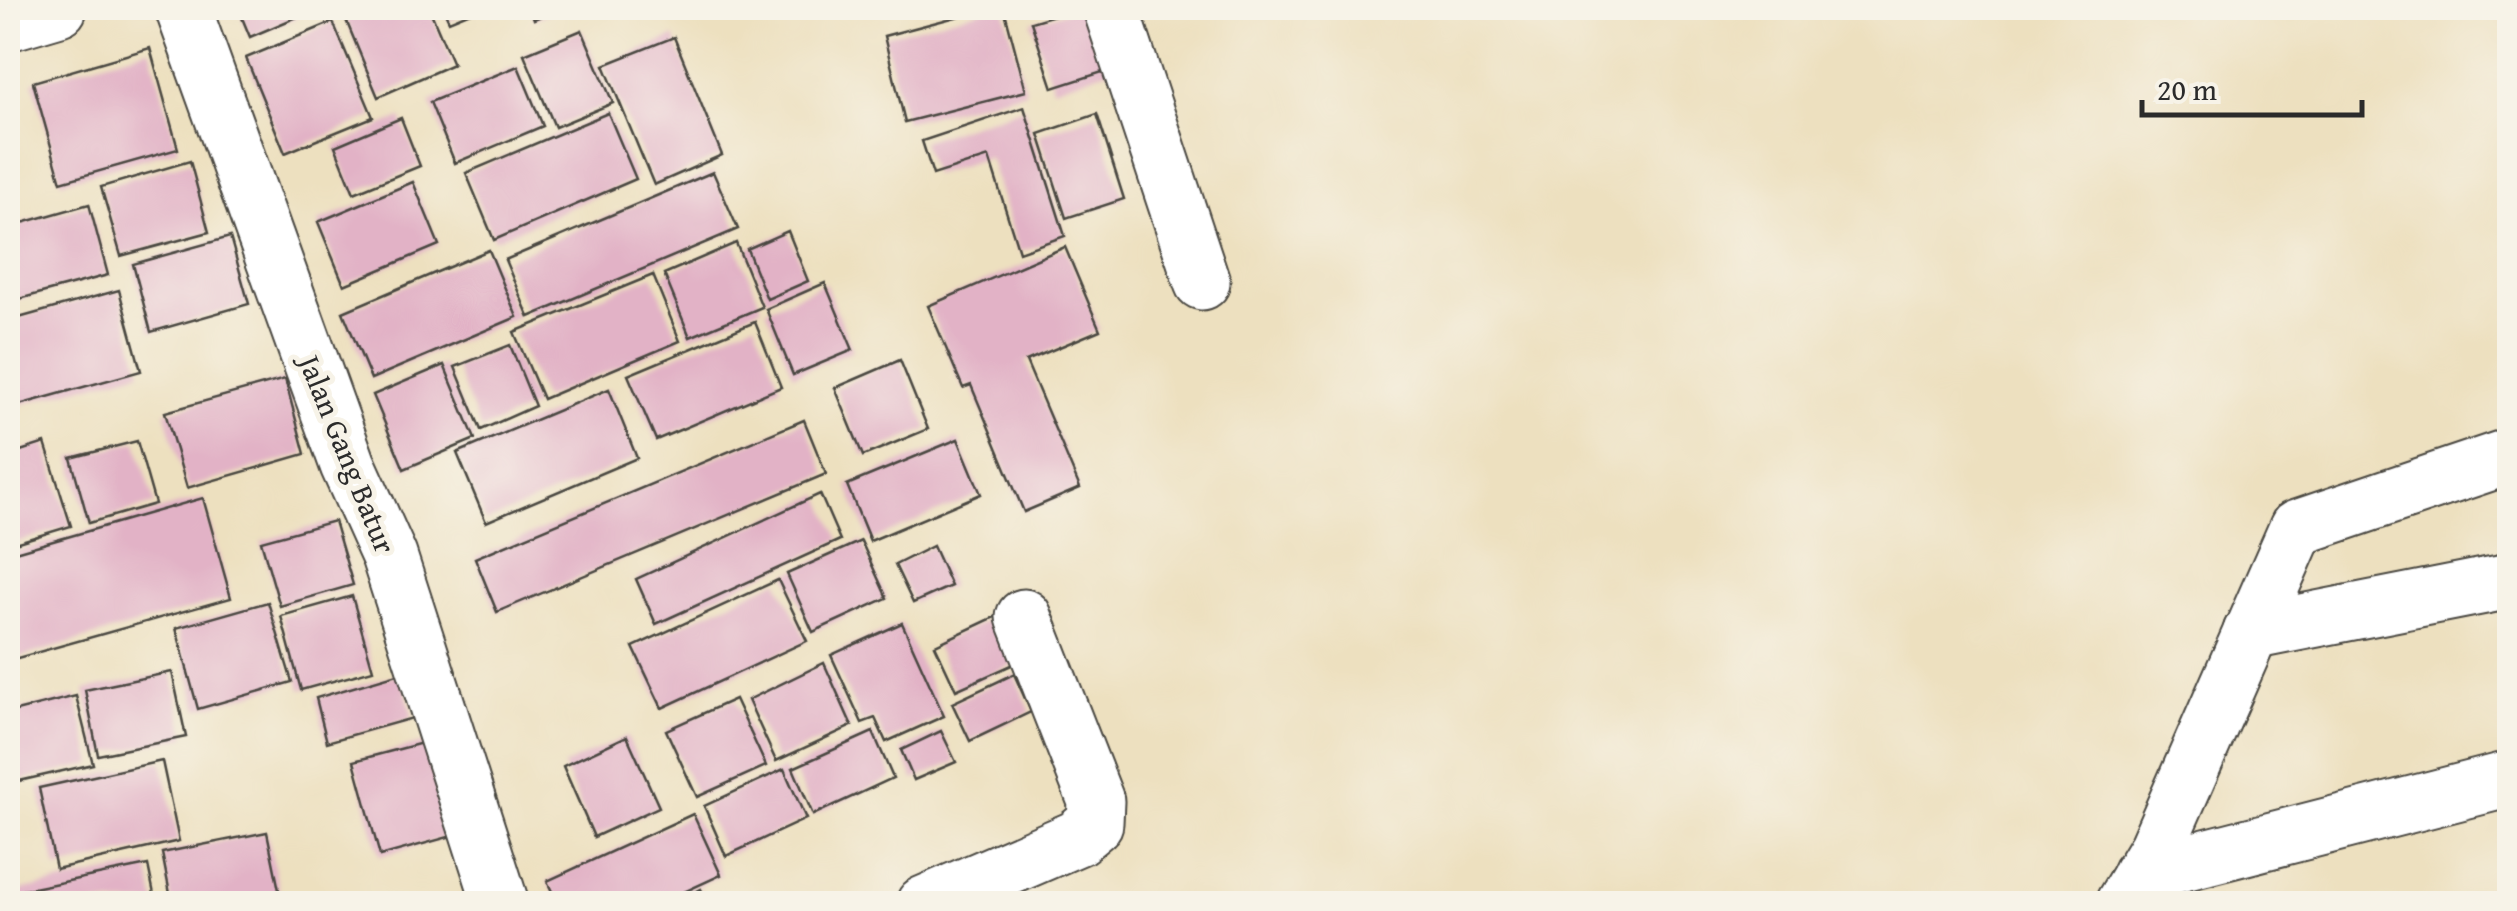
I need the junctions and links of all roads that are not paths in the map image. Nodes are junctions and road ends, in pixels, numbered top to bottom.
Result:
1 (60, 8) edge
2 (183, 8) edge
3 (1111, 8) edge
4 (8, 23) edge
5 (1202, 282) dead end
6 (2510, 456) edge
7 (2510, 581) edge
8 (1024, 617) dead end
9 (2251, 632) junction
10 (2510, 779) edge
11 (2132, 888) edge
12 (500, 904) edge
13 (924, 904) edge

1 - 4 street
2 - 12 street, Jalan Gang Batur
3 - 5 street
6 - 9 street
7 - 9 street
8 - 13 street
9 - 11 street
10 - 11 street

